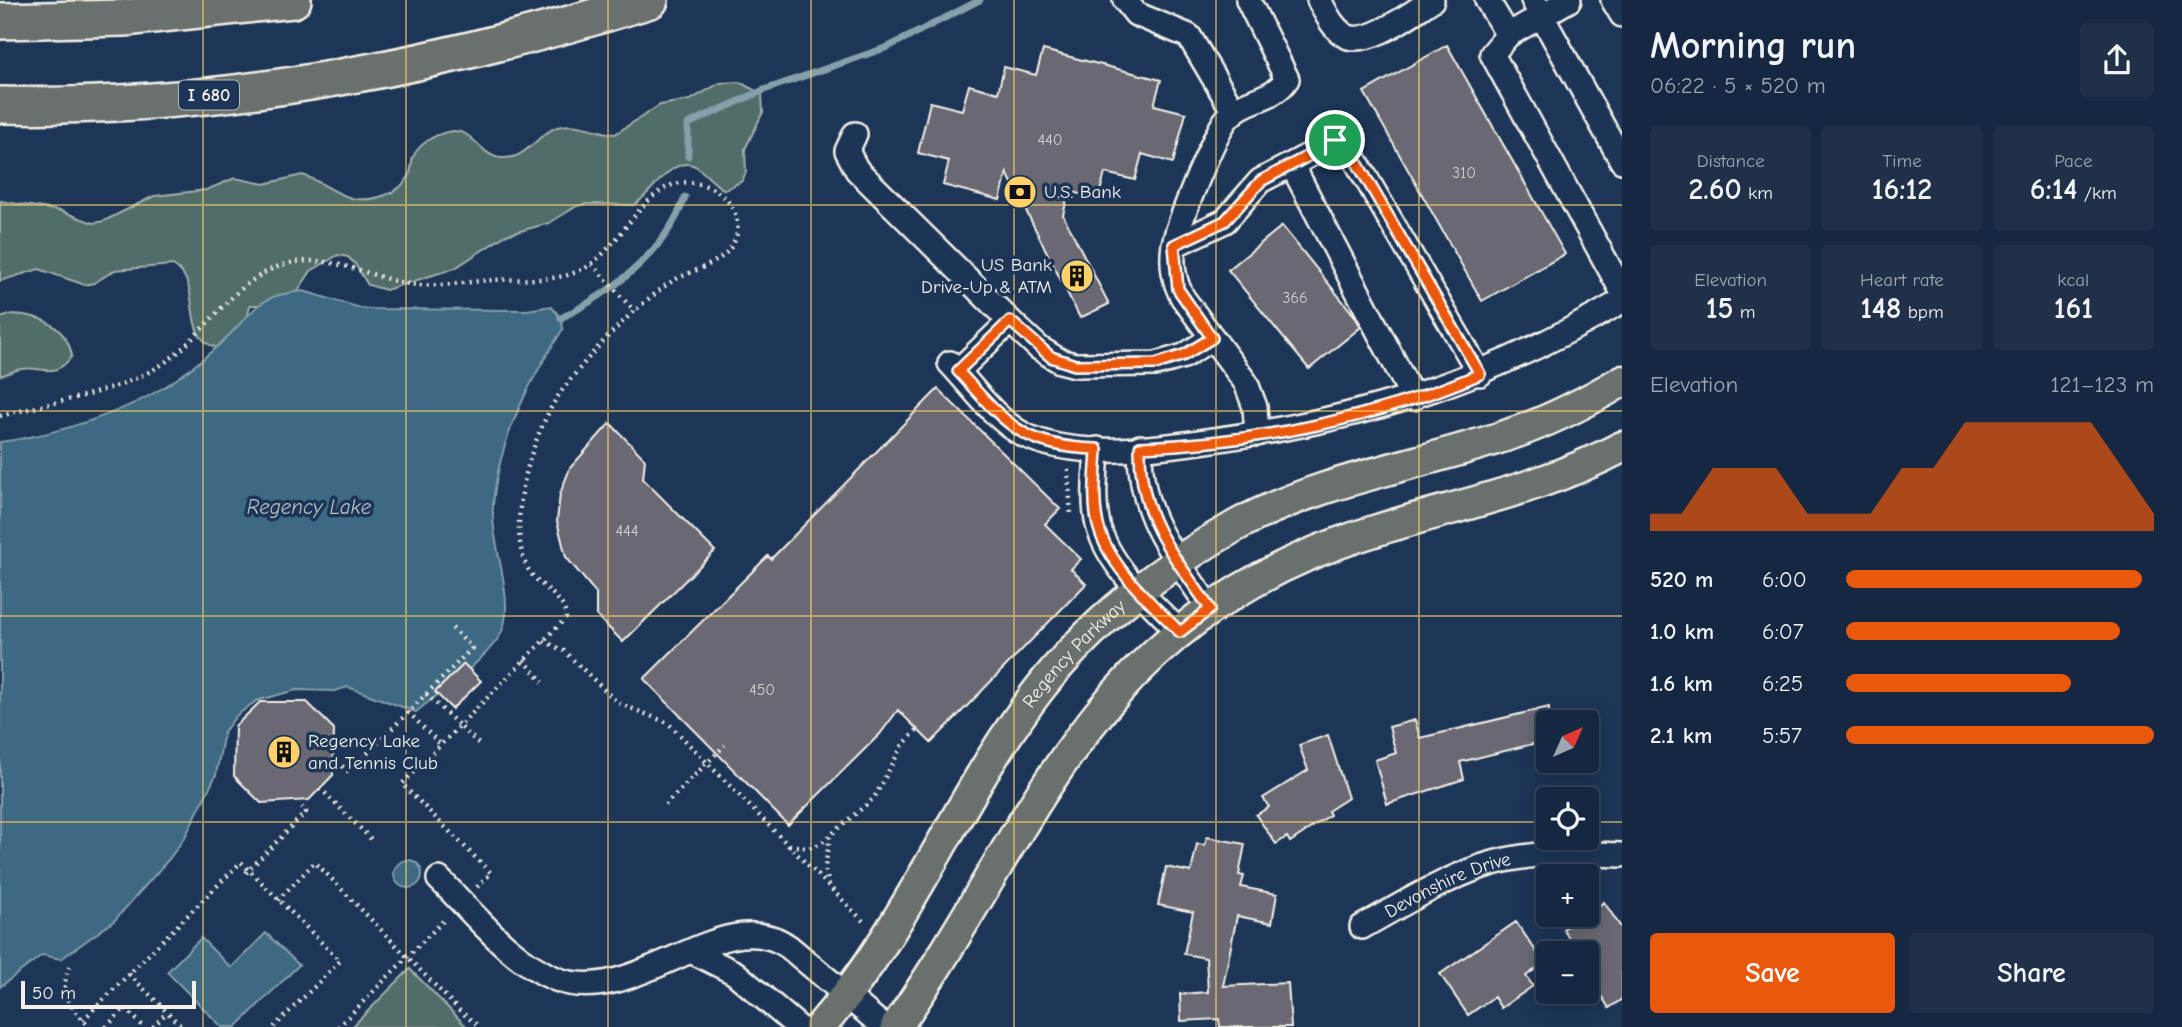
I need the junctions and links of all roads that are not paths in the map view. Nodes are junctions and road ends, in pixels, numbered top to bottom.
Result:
1 (293, 0) edge
2 (650, 0) edge
3 (1125, 0) edge
4 (1248, 0) edge
5 (1319, 0) edge
6 (1432, 0) edge
7 (1487, 0) edge
8 (1569, 0) edge
9 (1613, 0) edge
10 (1537, 8) edge
11 (1622, 15) edge
12 (0, 21) edge
13 (1508, 35) junction
14 (0, 105) edge
15 (1234, 112) junction
16 (855, 134) dead end
17 (1622, 161) edge
18 (1292, 165) junction
19 (1174, 245) junction
20 (1622, 291) edge
21 (1622, 301) edge
22 (1010, 321) junction
23 (1212, 338) junction
24 (1480, 374) junction
25 (1622, 382) edge
26 (1413, 398) junction
27 (1257, 435) junction
28 (1140, 447) junction
29 (1622, 447) edge
30 (1097, 449) junction
31 (1178, 562) junction
32 (1140, 591) junction
33 (1210, 609) junction
34 (1180, 632) junction
35 (1622, 855) edge
36 (439, 879) dead end
37 (1362, 927) dead end
38 (693, 952) junction
39 (846, 997) junction
40 (798, 1027) edge
41 (820, 1027) edge
42 (884, 1027) edge
43 (896, 1027) edge

1 - 12 highway
2 - 14 highway, I 680
3 - 15 street
4 - 15 street
5 - 6 street
7 - 13 street
8 - 10 street
9 - 11 street
10 - 13 street
10 - 17 street
13 - 20 street
15 - 19 street
16 - 22 street
18 - 19 street
18 - 24 street
18 - 26 street
19 - 23 street
21 - 24 street
22 - 23 street
22 - 30 street
23 - 27 street
24 - 26 street
25 - 31 main road, Regency Parkway
26 - 27 street
27 - 28 street
28 - 30 street
28 - 31 street
29 - 33 main road
30 - 32 street
31 - 32 main road, Regency Parkway
31 - 33 street
32 - 34 street
32 - 39 main road, Regency Parkway
33 - 34 main road
34 - 43 main road
35 - 37 street, Devonshire Drive
36 - 38 street
38 - 39 street
38 - 40 street
39 - 41 main road, Regency Parkway
39 - 42 street

